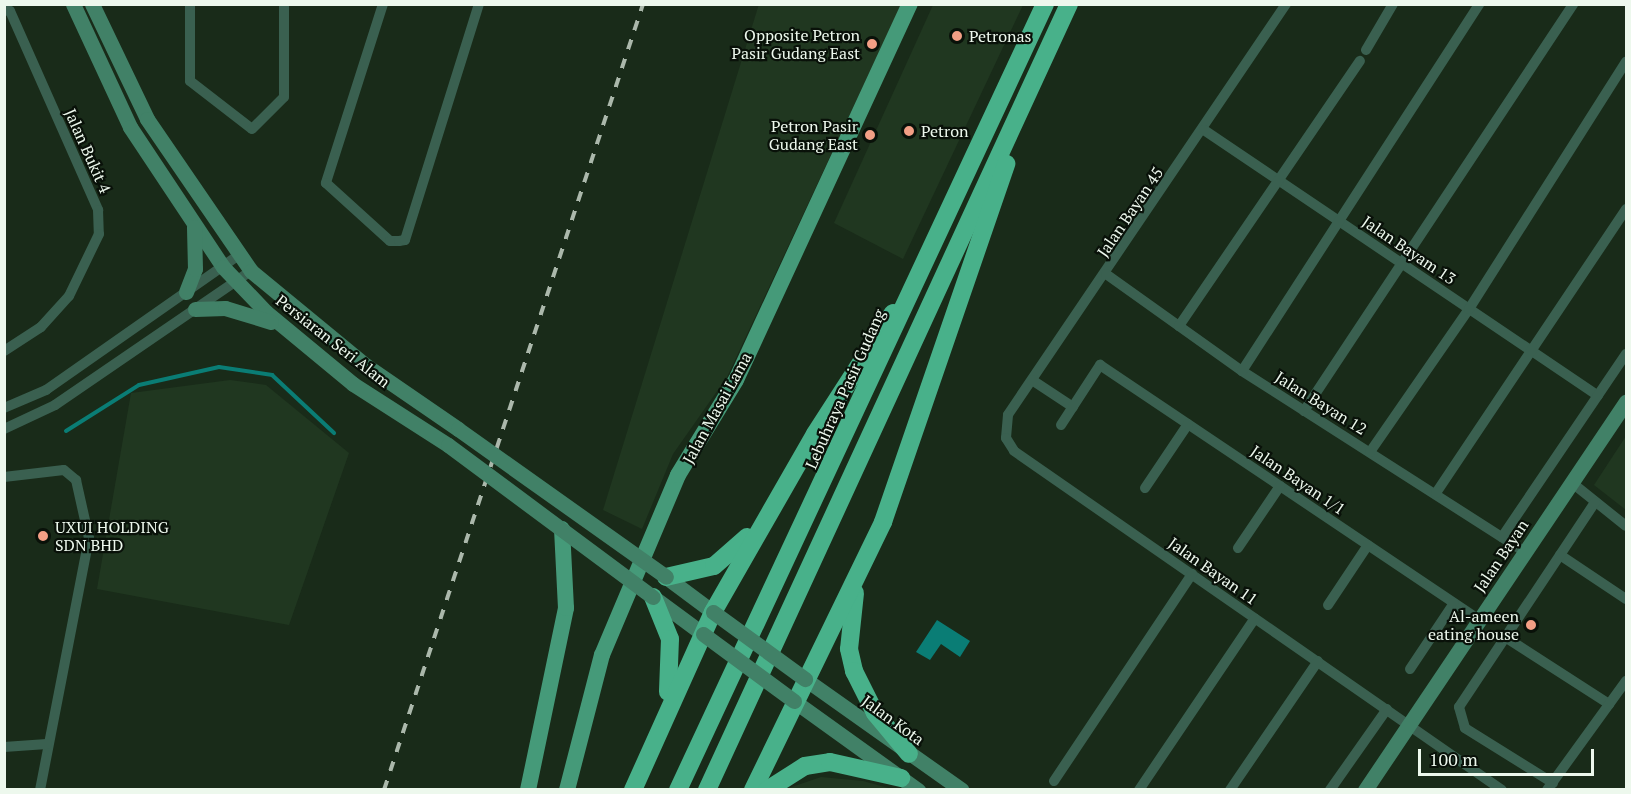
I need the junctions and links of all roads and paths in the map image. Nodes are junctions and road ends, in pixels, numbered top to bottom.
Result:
1 (73, 4) edge
2 (92, 4) edge
3 (189, 4) edge
4 (284, 4) edge
5 (383, 4) edge
6 (479, 4) edge
7 (910, 4) edge
8 (1045, 4) edge
9 (1069, 4) edge
10 (1286, 4) edge
11 (1393, 4) edge
12 (1479, 4) edge
13 (1573, 4) edge
14 (4, 10) edge
15 (1366, 50) dead end
16 (1360, 61) dead end
17 (1626, 62) edge
18 (1021, 111) junction
19 (1204, 130) junction
20 (1278, 180) junction
21 (1626, 208) edge
22 (1340, 221) junction
23 (193, 224) junction
24 (239, 255) junction
25 (1405, 265) junction
26 (223, 267) junction
27 (251, 271) junction
28 (1106, 274) junction
29 (236, 280) junction
30 (913, 286) junction
31 (186, 292) junction
32 (195, 309) junction
33 (1469, 309) junction
34 (1179, 326) junction
35 (287, 330) junction
36 (4, 351) edge
37 (1532, 351) junction
38 (1626, 354) edge
39 (1242, 371) junction
40 (1032, 380) junction
41 (1598, 396) junction
42 (1626, 402) edge
43 (1073, 407) junction
44 (4, 408) edge
45 (1304, 411) junction
46 (1188, 424) junction
47 (1061, 425) dead end
48 (4, 429) edge
49 (1006, 438) joint
50 (1370, 452) junction
51 (4, 477) edge
52 (1571, 482) junction
53 (1280, 486) junction
54 (1145, 488) dead end
55 (1436, 493) junction
56 (1595, 501) junction
57 (766, 516) junction
58 (1626, 526) edge
59 (562, 529) junction
60 (1502, 537) junction
61 (1368, 545) junction
62 (1238, 548) dead end
63 (1524, 552) junction
64 (1560, 555) junction
65 (1192, 574) junction
66 (666, 578) junction
67 (857, 580) junction
68 (653, 597) junction
69 (1626, 599) edge
70 (1454, 603) junction
71 (1328, 605) dead end
72 (713, 612) junction
73 (1255, 618) junction
74 (1479, 620) junction
75 (703, 634) junction
76 (1506, 637) junction
77 (1318, 661) junction
78 (1410, 669) dead end
79 (805, 679) junction
80 (1626, 681) edge
81 (794, 701) junction
82 (1609, 704) junction
83 (1387, 710) junction
84 (662, 720) junction
85 (1409, 724) junction
86 (47, 744) junction
87 (4, 747) edge
88 (909, 754) junction
89 (901, 778) junction
90 (1054, 781) dead end
91 (1550, 786) edge
92 (40, 789) edge
93 (528, 789) edge
94 (567, 789) edge
95 (633, 789) edge
96 (678, 789) edge
97 (707, 789) edge
98 (753, 789) edge
99 (767, 789) edge
100 (918, 789) edge
101 (962, 789) edge
102 (1139, 789) edge
103 (1230, 789) edge
104 (1330, 789) edge
105 (1365, 789) edge
106 (1502, 789) edge

1 - 23 main road, Persiaran Seri Alam
2 - 24 main road, Persiaran Seri Alam
3 - 4 street
5 - 6 street
7 - 94 main road, Jalan Masai Lama
8 - 30 highway, Lebuhraya Pasir Gudang
9 - 18 highway
10 - 19 street, Jalan Bayan 45
11 - 15 street
12 - 22 street
13 - 25 street
14 - 36 street, Jalan Bukit 4
16 - 20 street
17 - 33 street
18 - 67 highway
18 - 97 highway
19 - 20 street, Jalan Bayam 13
19 - 28 street, Jalan Bayan 45
20 - 22 street, Jalan Bayam 13
20 - 34 street
21 - 37 street
22 - 25 street, Jalan Bayam 13
22 - 39 street
23 - 26 main road, Persiaran Seri Alam
23 - 31 main road
24 - 26 street
24 - 27 main road, Persiaran Seri Alam
25 - 33 street, Jalan Bayam 13
25 - 45 street
26 - 29 main road, Persiaran Seri Alam
26 - 31 street
27 - 29 street
27 - 66 main road, Persiaran Seri Alam, bridge
28 - 34 street, Jalan Bayan 12
28 - 40 street, Jalan Bayan 45
29 - 32 street
29 - 35 main road, Persiaran Seri Alam
30 - 57 highway
30 - 96 highway, Lebuhraya Pasir Gudang
31 - 44 street
32 - 35 main road
32 - 48 street
33 - 37 street, Jalan Bayam 13
33 - 50 street
34 - 39 street, Jalan Bayan 12
35 - 59 main road, Persiaran Seri Alam, bridge
37 - 41 street, Jalan Bayam 13
37 - 55 street
38 - 41 street
39 - 45 street, Jalan Bayan 12
40 - 43 street
40 - 49 street, Jalan Bayan 45
41 - 60 street
42 - 52 main road, Jalan Bayan
43 - 46 street, Jalan Bayan 1/1
43 - 47 street
45 - 50 street, Jalan Bayan 12
46 - 53 street, Jalan Bayan 1/1
46 - 54 street
49 - 65 street, Jalan Bayan 11
50 - 55 street, Jalan Bayan 12
51 - 86 street
52 - 56 street
52 - 63 main road, Jalan Bayan
53 - 61 street, Jalan Bayan 1/1
53 - 62 street
55 - 60 street, Jalan Bayan 12
56 - 58 street
56 - 64 street
57 - 66 highway
57 - 72 highway
59 - 68 main road, Persiaran Seri Alam, bridge
59 - 93 main road
60 - 63 street, Jalan Bayan 12
61 - 70 street, Jalan Bayan 1/1
61 - 71 street
63 - 74 main road, Jalan Bayan
64 - 69 street
64 - 76 street
65 - 73 street, Jalan Bayan 11
65 - 90 street
66 - 72 main road, Persiaran Seri Alam
67 - 79 highway
67 - 88 highway
68 - 75 main road, Persiaran Seri Alam
68 - 84 highway
70 - 74 street, Jalan Bayan 1/1
70 - 78 street
72 - 75 highway
72 - 79 main road, Jalan Kota, bridge
73 - 77 street, Jalan Bayan 11
73 - 102 street
74 - 85 main road, Jalan Bayan
75 - 81 main road, Persiaran Seri Alam, bridge
75 - 84 highway
76 - 82 street
76 - 91 street
77 - 83 street, Jalan Bayan 11
77 - 103 street
79 - 81 highway
79 - 88 main road, Jalan Kota
80 - 82 street
81 - 89 main road
81 - 98 highway
82 - 91 street
83 - 85 street, Jalan Bayan 11
83 - 104 street
84 - 95 highway
85 - 105 main road, Jalan Bayan
85 - 106 street, Jalan Bayan 11
86 - 87 street
86 - 92 street
88 - 101 main road, Jalan Kota
89 - 99 highway
89 - 100 main road

